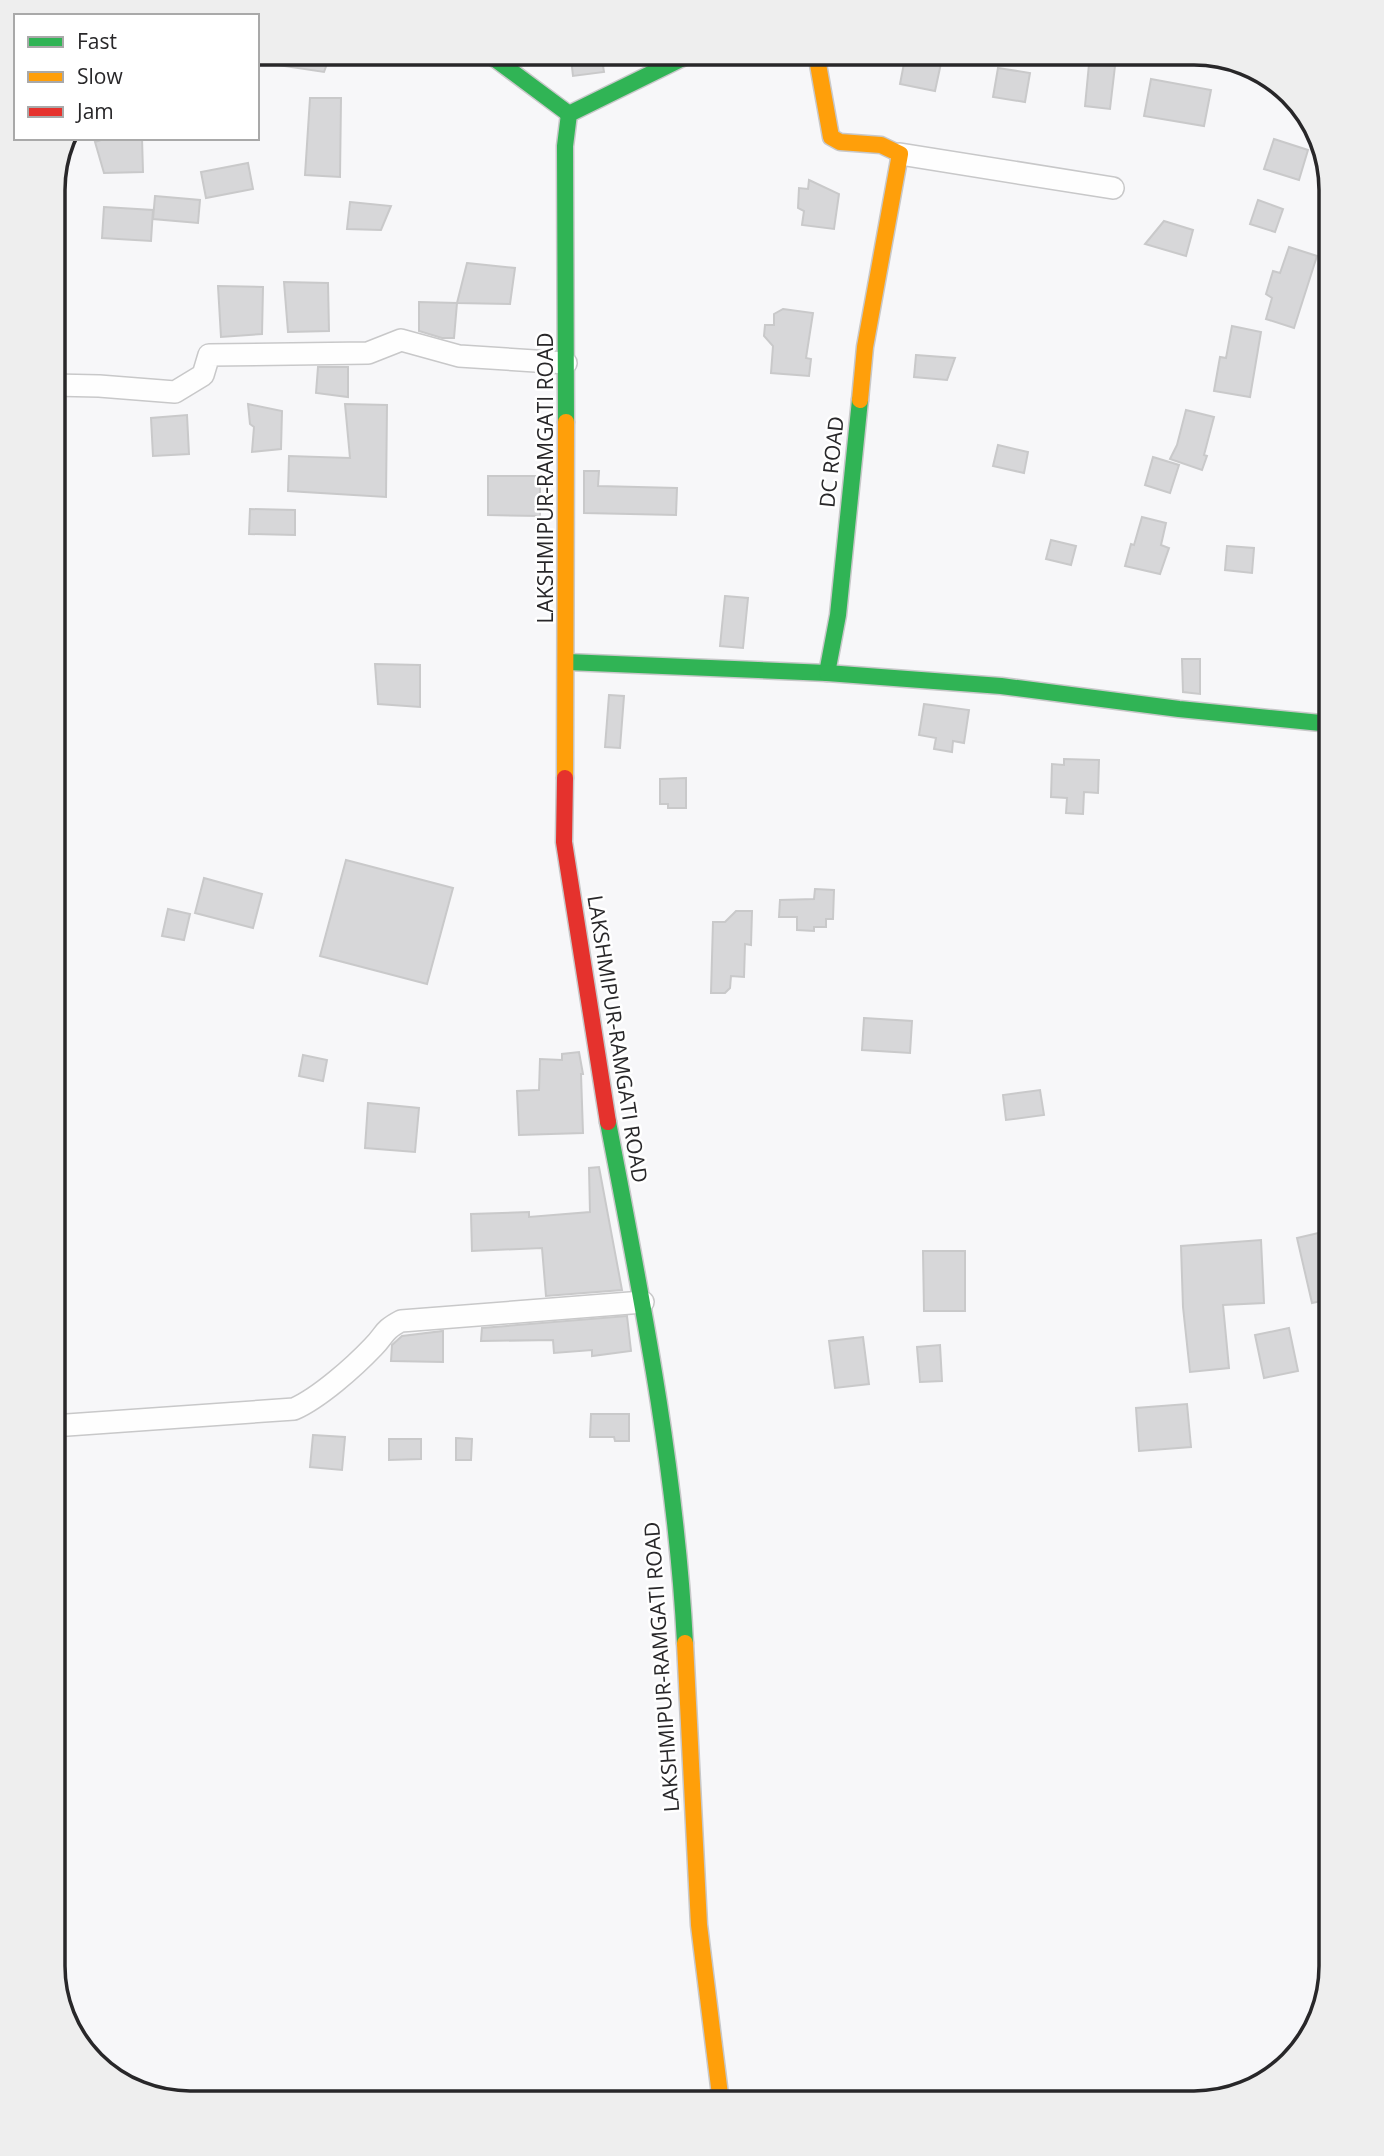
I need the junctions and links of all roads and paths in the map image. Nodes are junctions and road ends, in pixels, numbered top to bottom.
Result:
1 (503, 65) edge
2 (668, 65) edge
3 (818, 65) edge
4 (569, 114) junction
5 (900, 153) junction
6 (1113, 188) dead end
7 (566, 363) junction
8 (65, 385) edge
9 (567, 662) junction
10 (827, 673) junction
11 (1319, 723) edge
12 (643, 1302) junction
13 (65, 1425) edge
14 (720, 2091) edge

1 - 4 main road
2 - 4 main road
3 - 5 main road
4 - 7 main road, LAKSHMIPUR-RAMGATI ROAD
5 - 6 street
5 - 10 main road, DC ROAD
7 - 8 street
7 - 9 main road, LAKSHMIPUR-RAMGATI ROAD
9 - 10 main road
9 - 12 main road, LAKSHMIPUR-RAMGATI ROAD
10 - 11 main road
12 - 13 street
12 - 14 main road, LAKSHMIPUR-RAMGATI ROAD

